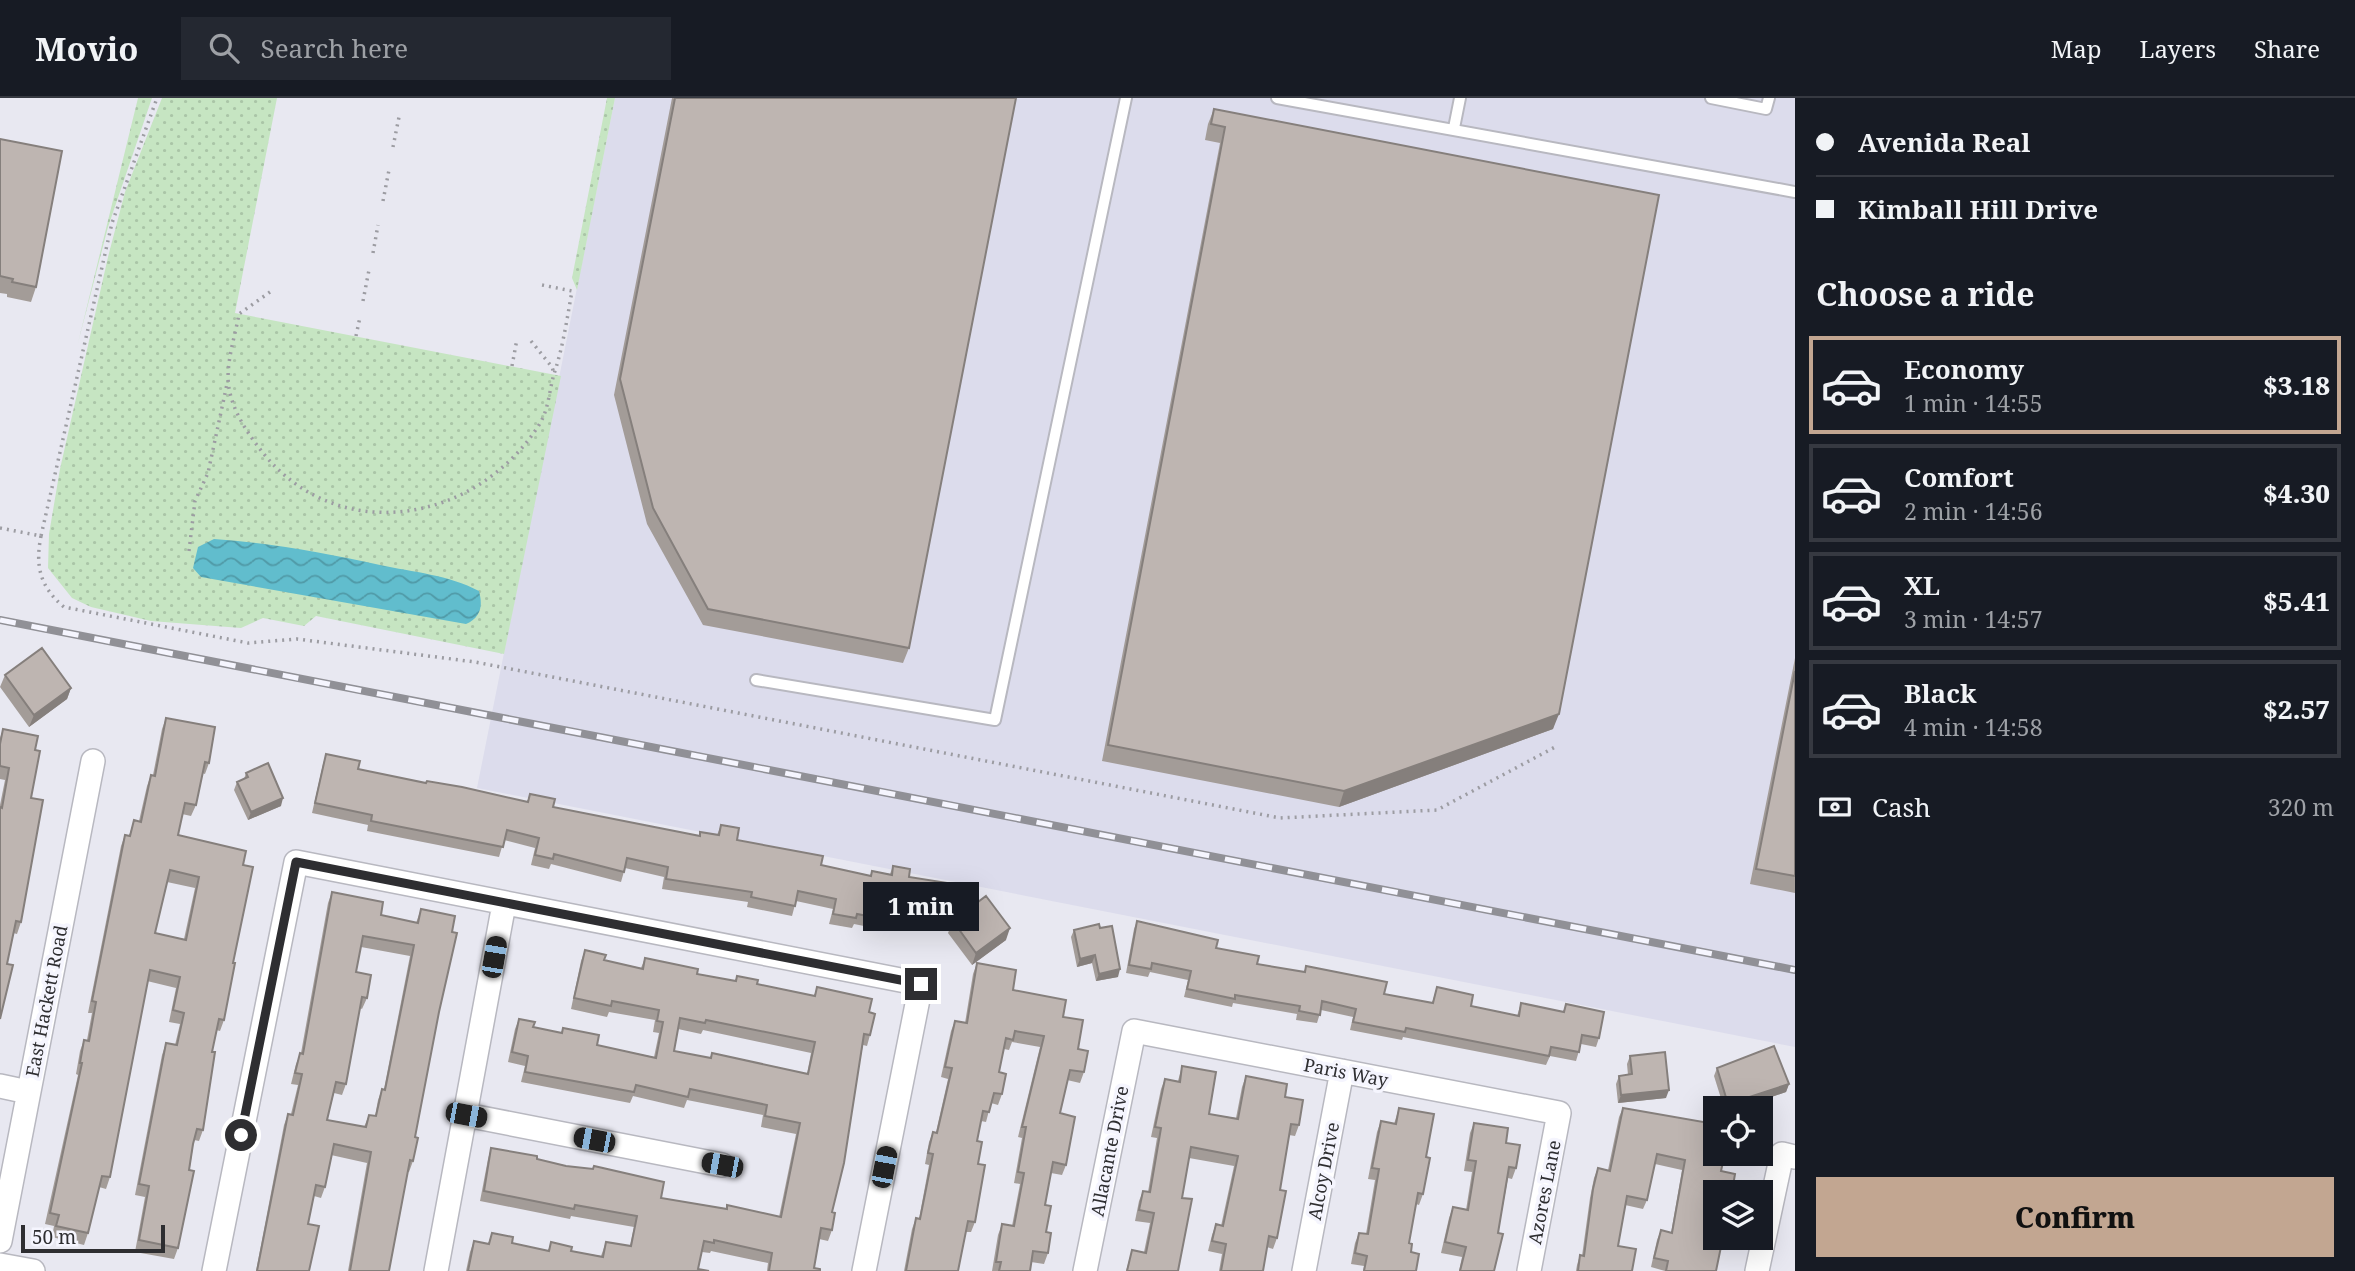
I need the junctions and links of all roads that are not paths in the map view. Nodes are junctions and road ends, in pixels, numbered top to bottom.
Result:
1 (1126, 98) edge
2 (1277, 98) edge
3 (1460, 98) edge
4 (1711, 98) edge
5 (1769, 98) edge
6 (1454, 128) junction
7 (1795, 192) edge
8 (756, 680) dead end
9 (93, 761) dead end
10 (503, 904) junction
11 (1134, 1031) joint
12 (1342, 1071) junction
13 (0, 1086) edge
14 (28, 1092) junction
15 (1559, 1113) joint
16 (466, 1115) junction
17 (1788, 1155) edge
18 (722, 1165) dead end
19 (0, 1241) edge
20 (0, 1265) edge
21 (33, 1271) edge
22 (214, 1271) edge
23 (436, 1271) edge
24 (864, 1271) edge
25 (1085, 1271) edge
26 (1304, 1271) edge
27 (1529, 1271) edge
28 (1757, 1271) edge

1 - 8 lane
2 - 6 lane
3 - 6 lane
4 - 5 lane
6 - 7 lane
9 - 14 street, East Hackett Road
10 - 16 street
10 - 22 street
10 - 24 street
11 - 12 street, Paris Way
11 - 25 street, Allacante Drive
12 - 15 street, Paris Way
12 - 26 street, Alcoy Drive
13 - 14 street
14 - 19 street, East Hackett Road
15 - 27 street, Azores Lane
16 - 18 street
16 - 23 street
17 - 28 street
20 - 21 street

